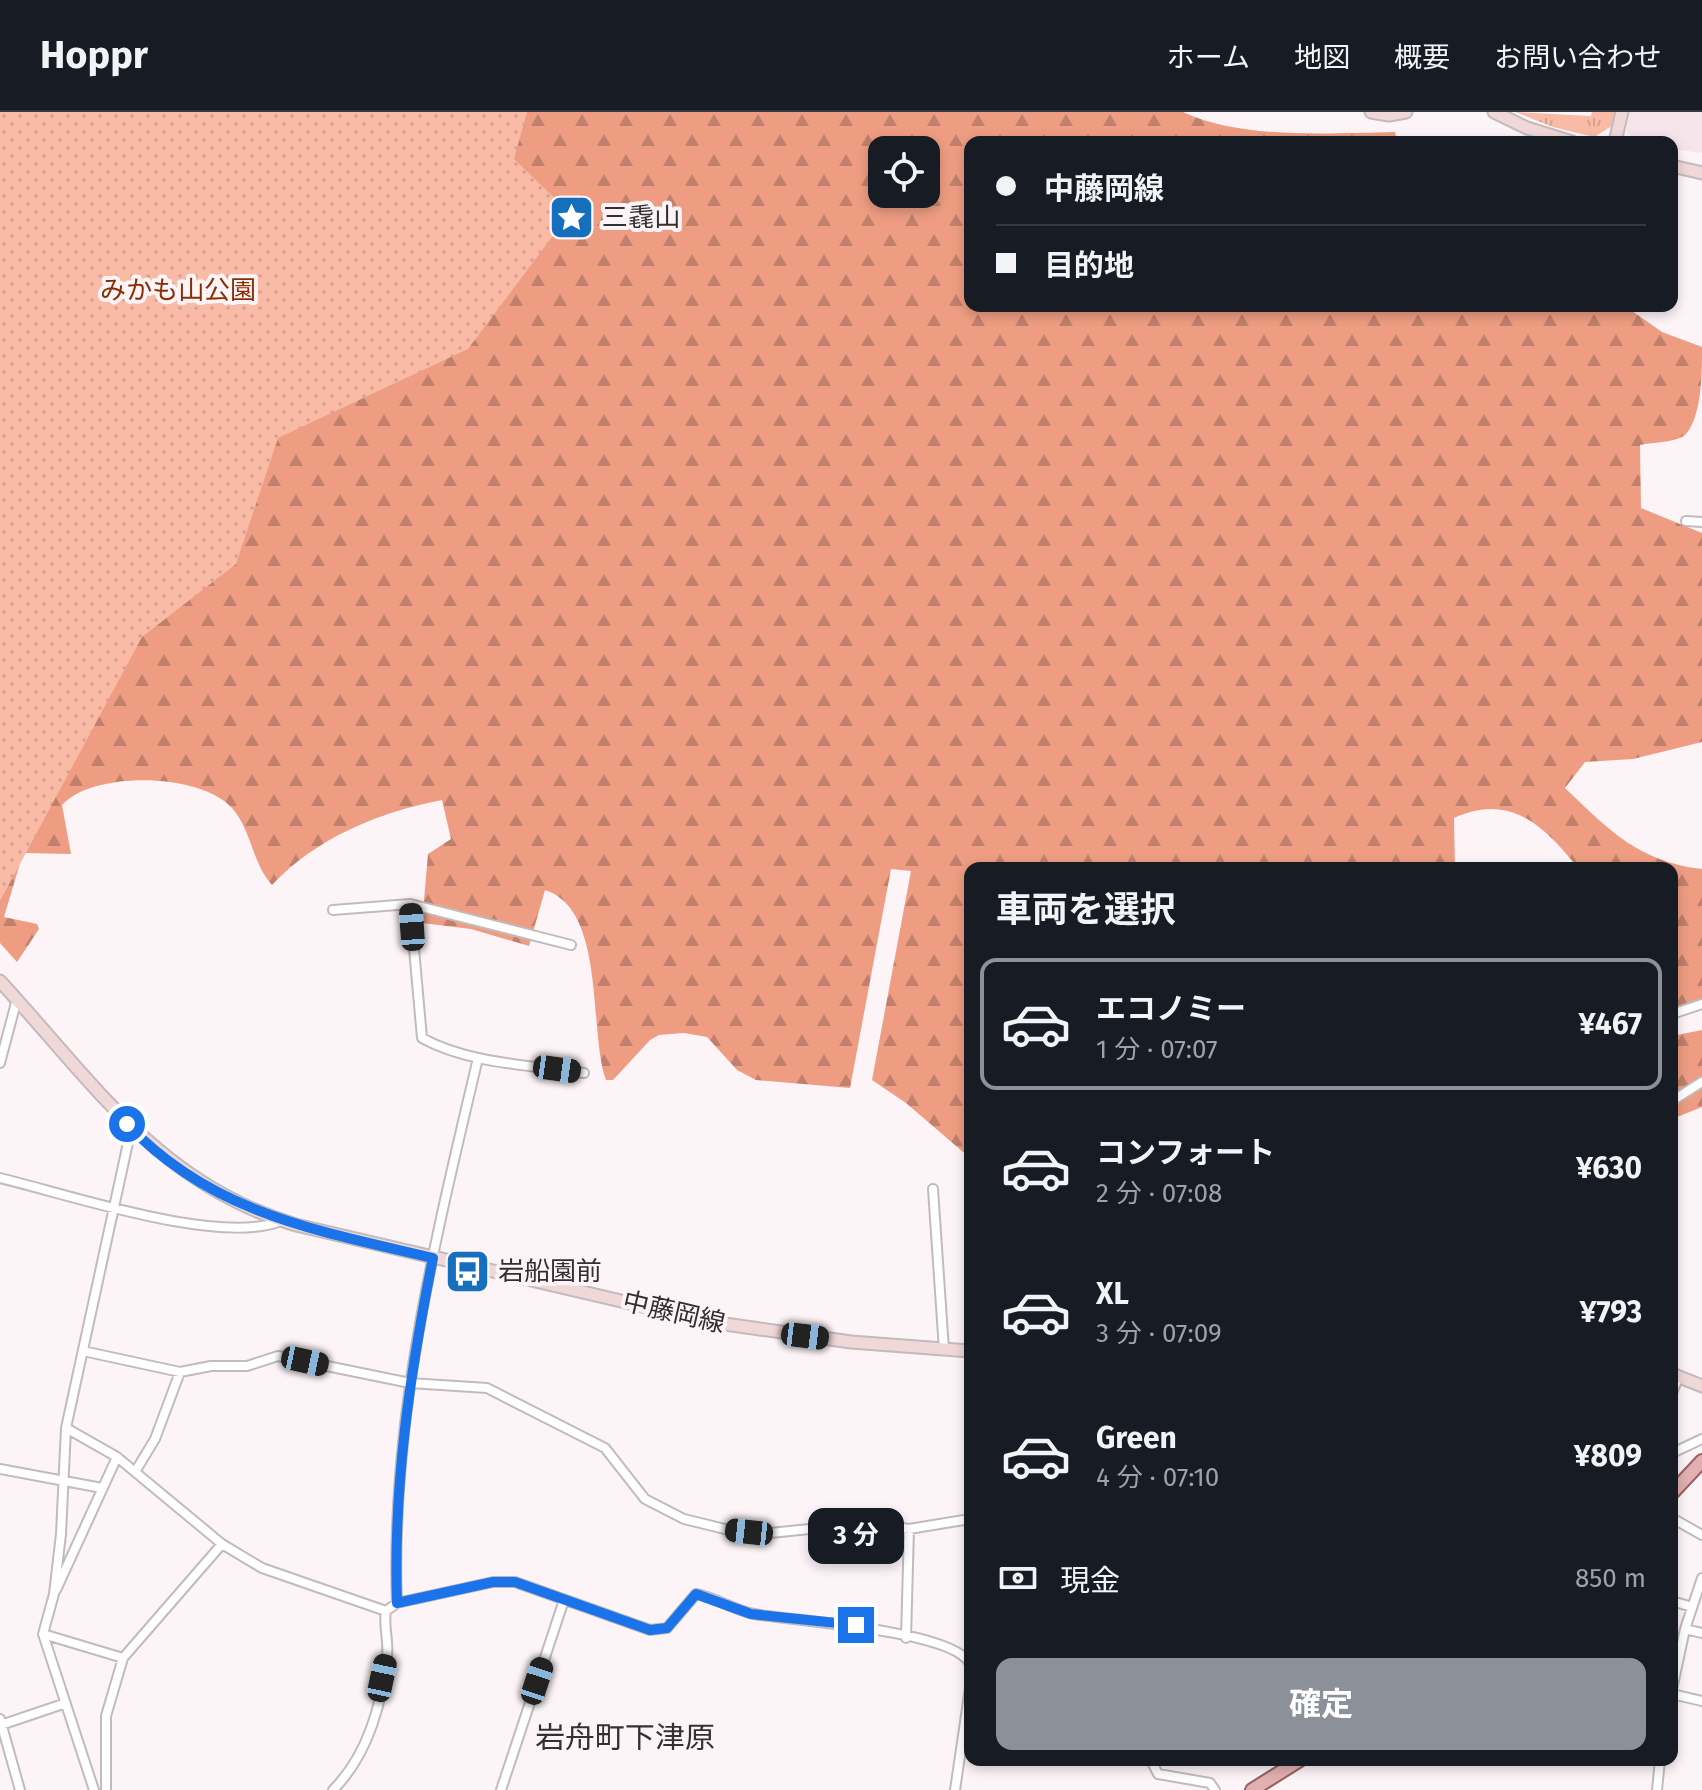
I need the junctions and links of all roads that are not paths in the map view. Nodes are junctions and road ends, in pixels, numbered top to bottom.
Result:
1 (1371, 112) edge
2 (1406, 112) edge
3 (1494, 112) edge
4 (1622, 112) edge
5 (1553, 136) edge
6 (1616, 136) edge
7 (1678, 167) edge
8 (1702, 173) edge
9 (1686, 521) dead end
10 (1702, 522) edge
11 (410, 904) junction
12 (333, 910) dead end
13 (571, 945) dead end
14 (6, 991) edge
15 (1702, 1004) edge
16 (1678, 1012) edge
17 (478, 1058) junction
18 (0, 1063) edge
19 (584, 1073) dead end
20 (1702, 1082) edge
21 (1678, 1097) edge
22 (131, 1129) junction
23 (0, 1178) edge
24 (933, 1189) dead end
25 (115, 1206) junction
26 (281, 1221) junction
27 (433, 1258) junction
28 (944, 1350) junction
29 (83, 1351) junction
30 (964, 1351) edge
31 (180, 1372) junction
32 (1678, 1376) edge
33 (410, 1383) junction
34 (1702, 1386) edge
35 (66, 1428) junction
36 (1702, 1439) edge
37 (1678, 1450) edge
38 (117, 1457) junction
39 (1702, 1461) edge
40 (0, 1469) edge
41 (135, 1472) junction
42 (64, 1481) junction
43 (1678, 1487) edge
44 (102, 1488) junction
45 (964, 1520) edge
46 (1678, 1521) edge
47 (909, 1529) junction
48 (1702, 1535) edge
49 (222, 1544) junction
50 (1702, 1578) edge
51 (54, 1594) junction
52 (564, 1600) junction
53 (397, 1603) junction
54 (1678, 1603) edge
55 (1692, 1607) junction
56 (386, 1611) junction
57 (1685, 1629) junction
58 (1702, 1633) edge
59 (43, 1634) junction
60 (906, 1638) junction
61 (964, 1655) edge
62 (123, 1658) junction
63 (1678, 1663) edge
64 (1678, 1694) edge
65 (1702, 1701) edge
66 (63, 1704) junction
67 (1, 1722) edge
68 (964, 1729) edge
69 (1154, 1766) edge
70 (1290, 1766) edge
71 (1659, 1766) edge
72 (339, 1788) edge
73 (20, 1790) edge
74 (94, 1790) edge
75 (106, 1790) edge
76 (501, 1790) edge
77 (955, 1790) edge
78 (1215, 1790) edge
79 (1252, 1790) edge
80 (1657, 1790) edge

1 - 2 main road
3 - 5 main road
4 - 6 main road
7 - 8 main road
9 - 10 street
11 - 12 street
11 - 13 street
11 - 17 street
14 - 18 street
14 - 22 main road, 中藤岡線
15 - 16 street
17 - 19 street
17 - 27 street
20 - 21 street
22 - 25 street
22 - 26 main road, 中藤岡線
23 - 25 street
24 - 28 street
25 - 26 street
25 - 29 street
26 - 27 main road, 中藤岡線
27 - 28 main road, 中藤岡線
27 - 33 street
28 - 30 main road, 中藤岡線
29 - 31 street
29 - 35 street
31 - 33 street
31 - 41 street
32 - 34 main road
33 - 47 street
33 - 53 street
35 - 38 street
35 - 42 street
36 - 37 street
38 - 41 street
38 - 44 street
39 - 43 main road
40 - 42 street
41 - 49 street
42 - 44 street
42 - 51 street
44 - 51 street
45 - 47 street
46 - 48 street
47 - 60 street
49 - 56 street
49 - 62 street
50 - 55 street
51 - 59 street
52 - 53 street
52 - 60 street
52 - 76 street
53 - 56 street
54 - 55 street
55 - 57 street
56 - 72 street
57 - 58 street
57 - 63 street
59 - 62 street
59 - 66 street
60 - 61 street
62 - 75 street
64 - 65 street
66 - 67 street
66 - 74 street
67 - 73 street
68 - 77 street
69 - 78 street
70 - 79 main road
71 - 80 street

